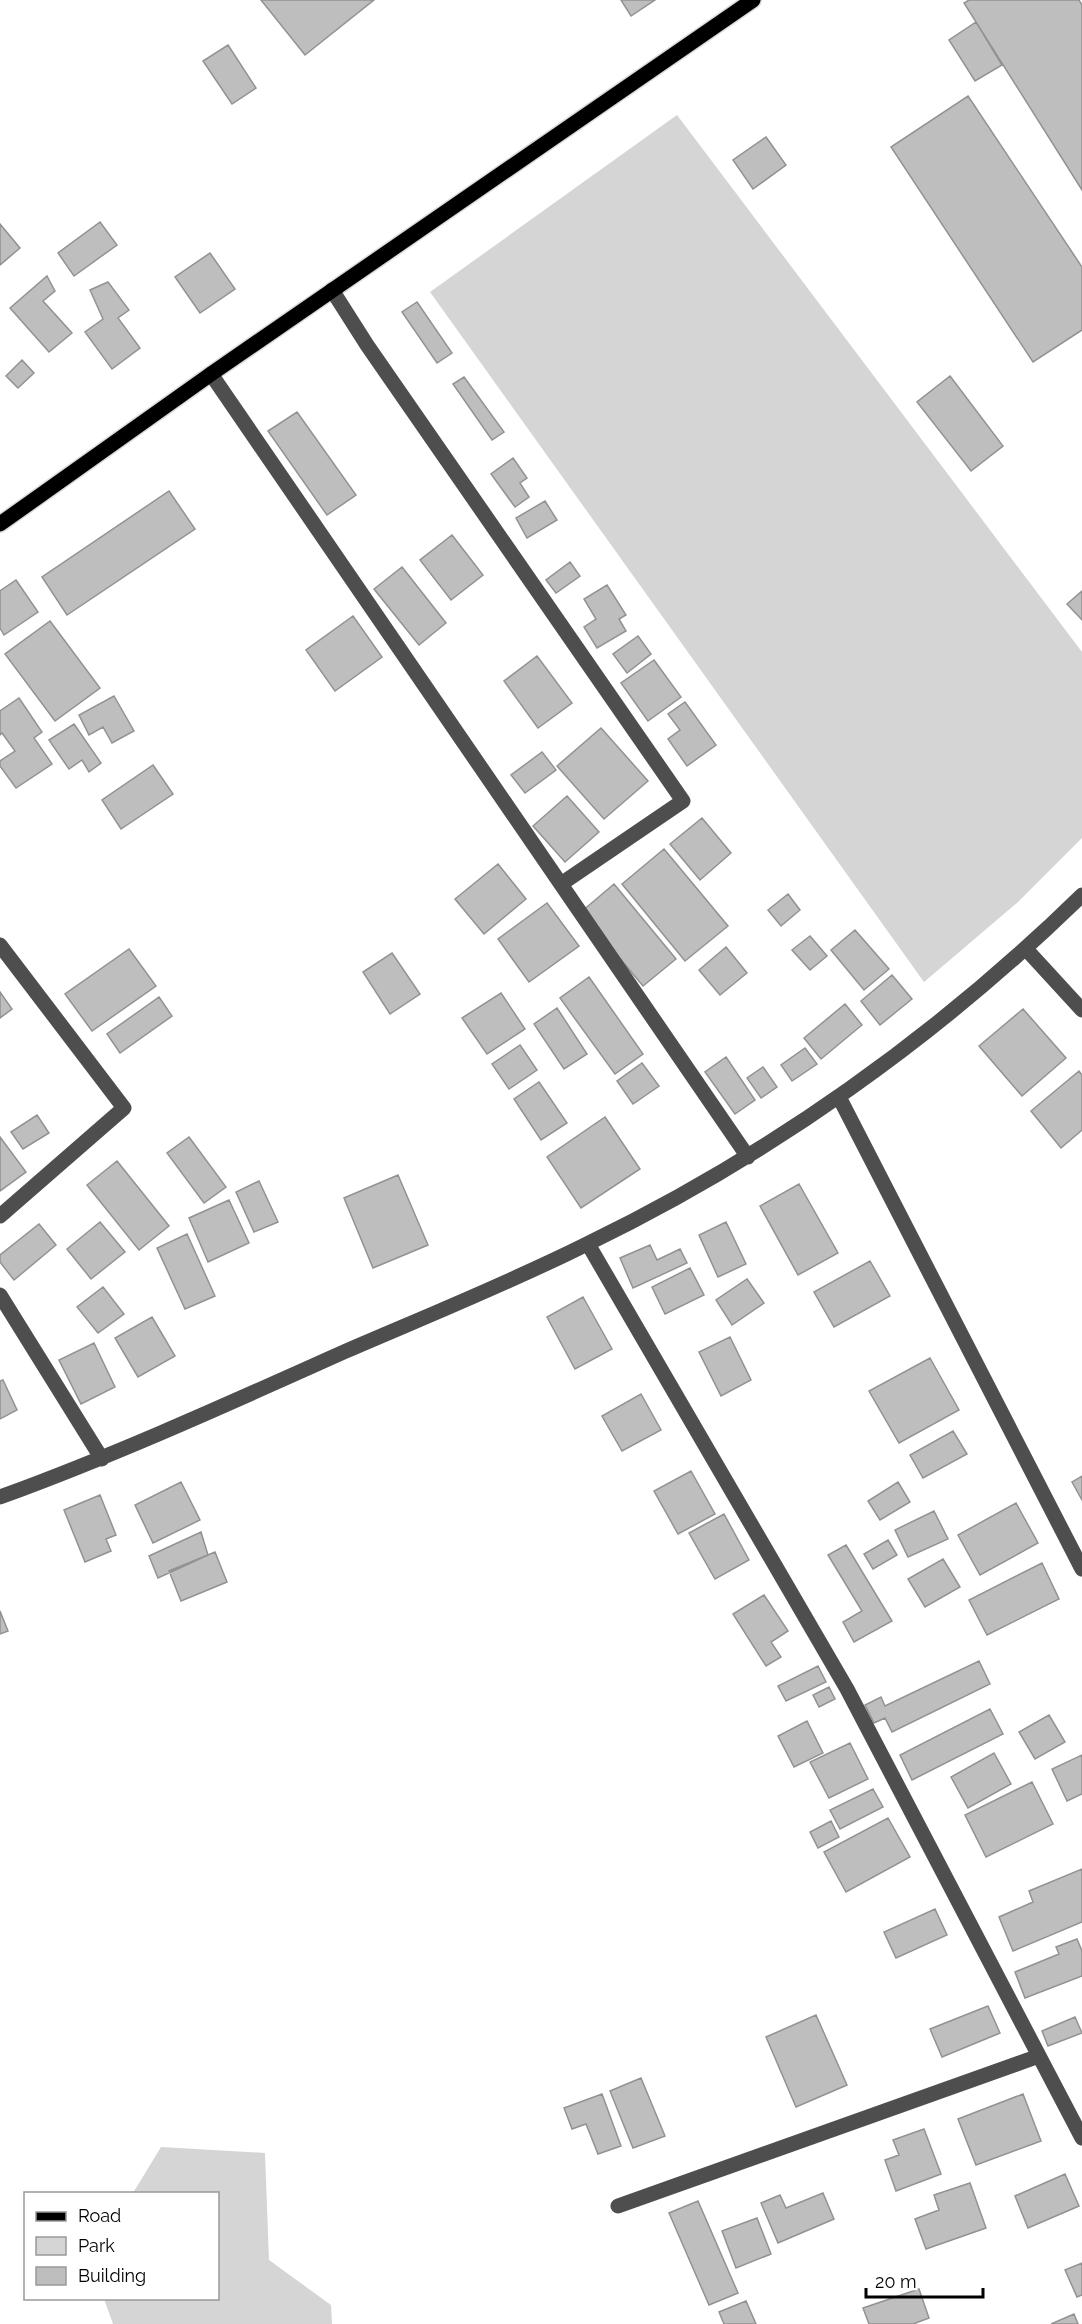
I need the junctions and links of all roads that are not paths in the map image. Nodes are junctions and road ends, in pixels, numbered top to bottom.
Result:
1 (753, 0) edge
2 (332, 290) junction
3 (211, 374) junction
4 (0, 524) edge
5 (561, 884) junction
6 (1082, 895) edge
7 (0, 945) edge
8 (1026, 949) junction
9 (1082, 1010) edge
10 (839, 1097) junction
11 (748, 1157) junction
12 (0, 1216) edge
13 (588, 1244) junction
14 (0, 1295) edge
15 (102, 1459) junction
16 (0, 1497) edge
17 (1082, 1569) edge
18 (1039, 2056) junction
19 (1082, 2138) edge
20 (618, 2206) dead end

1 - 2 main road
2 - 3 main road
2 - 5 street
3 - 4 main road
3 - 5 street
5 - 11 street
6 - 8 street
7 - 12 street
8 - 9 street
8 - 10 street
10 - 11 street
10 - 17 street
11 - 13 street
13 - 15 street
13 - 18 street
14 - 15 street
15 - 16 street
18 - 19 street
18 - 20 street

